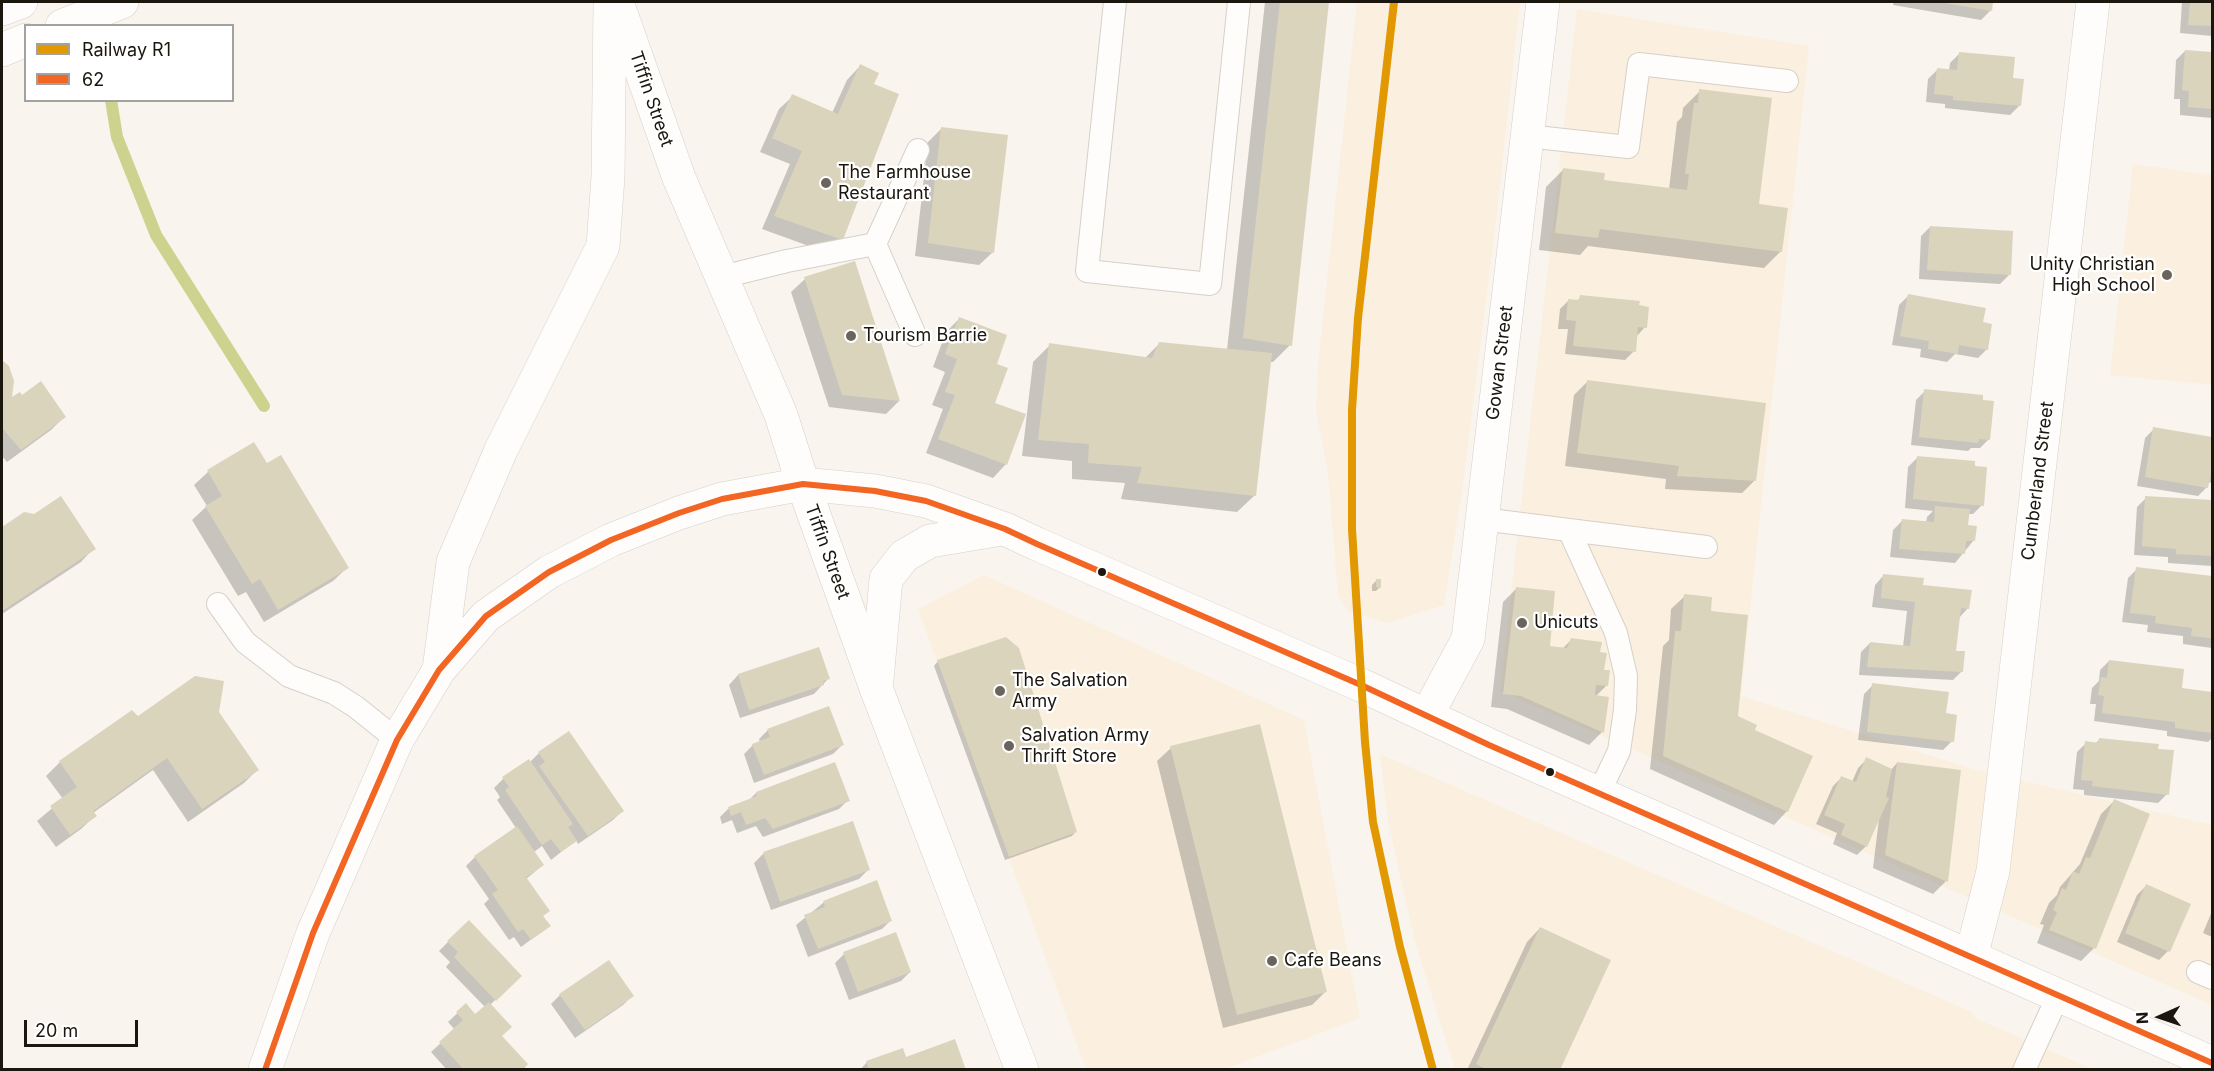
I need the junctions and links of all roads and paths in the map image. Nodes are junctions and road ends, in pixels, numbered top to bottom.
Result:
1 (21, 2) edge
2 (610, 2) edge
3 (617, 2) edge
4 (1115, 2) edge
5 (1239, 2) edge
6 (1543, 2) edge
7 (2093, 2) edge
8 (108, 7) edge
9 (2, 9) edge
10 (67, 24) edge
11 (24, 41) edge
12 (2, 50) edge
13 (1787, 81) dead end
14 (1527, 136) junction
15 (918, 150) dead end
16 (875, 244) junction
17 (722, 277) junction
18 (915, 335) dead end
19 (803, 484) junction
20 (1482, 519) junction
21 (1005, 528) junction
22 (1569, 530) junction
23 (1706, 547) dead end
24 (218, 604) dead end
25 (439, 670) junction
26 (876, 688) junction
27 (1427, 715) junction
28 (397, 740) junction
29 (1599, 793) junction
30 (1971, 957) junction
31 (2058, 996) junction
32 (2212, 1063) edge
33 (265, 1070) edge
34 (1022, 1070) edge
35 (2024, 1070) edge

1 - 9 main road
2 - 25 main road
3 - 17 main road, Tiffin Street
4 - 5 lane
6 - 14 main road, Gowan Street
7 - 30 main road, Cumberland Street
8 - 10 main road
11 - 12 main road
13 - 14 lane
14 - 20 main road, Gowan Street
15 - 16 lane
16 - 17 lane
16 - 18 lane
17 - 19 main road, Tiffin Street
19 - 21 main road
19 - 25 main road
19 - 26 main road, Tiffin Street
20 - 22 lane
20 - 27 main road, Gowan Street
21 - 26 main road
21 - 27 main road
22 - 23 lane
22 - 29 lane
24 - 28 lane
25 - 28 main road
26 - 34 main road, Tiffin Street
27 - 29 main road
28 - 33 main road
29 - 30 main road
30 - 31 main road
31 - 32 main road
31 - 35 lane

